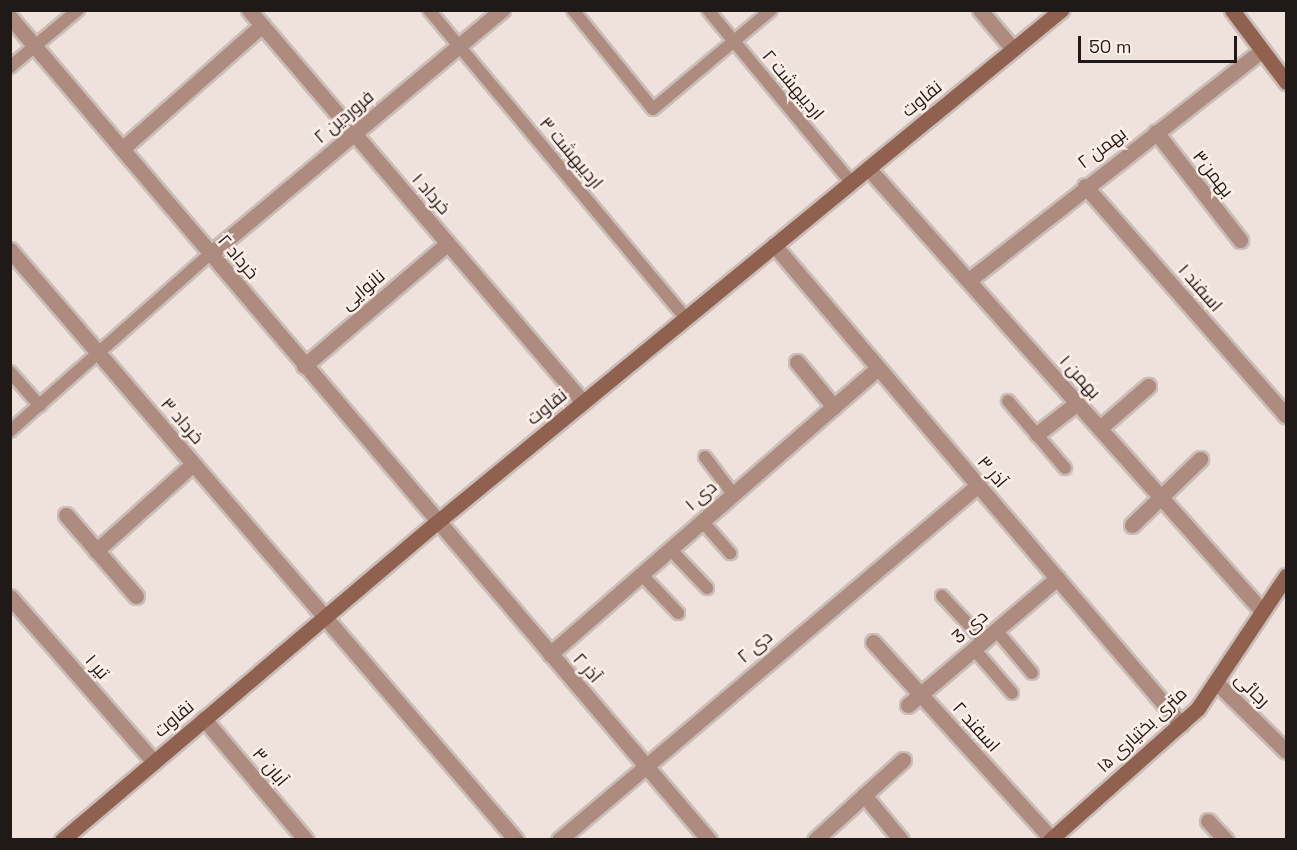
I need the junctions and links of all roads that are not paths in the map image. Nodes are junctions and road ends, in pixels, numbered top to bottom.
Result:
1 (78, 10) edge
2 (249, 10) edge
3 (429, 10) edge
4 (502, 10) edge
5 (573, 10) edge
6 (708, 10) edge
7 (771, 10) edge
8 (980, 10) edge
9 (1061, 10) edge
10 (1232, 10) edge
11 (10, 17) edge
12 (262, 26) junction
13 (734, 42) junction
14 (35, 46) junction
15 (459, 46) junction
16 (1013, 50) junction
17 (1262, 50) junction
18 (10, 67) edge
19 (1287, 82) edge
20 (1156, 132) junction
21 (354, 134) junction
22 (122, 149) junction
23 (868, 168) junction
24 (851, 182) junction
25 (1085, 186) junction
26 (1240, 240) dead end
27 (448, 243) junction
28 (774, 245) junction
29 (10, 250) edge
30 (210, 254) junction
31 (969, 280) junction
32 (686, 318) junction
33 (100, 354) junction
34 (797, 362) dead end
35 (304, 366) junction
36 (878, 368) junction
37 (10, 372) edge
38 (1148, 386) dead end
39 (1008, 401) dead end
40 (583, 402) junction
41 (1077, 402) junction
42 (40, 406) junction
43 (834, 407) junction
44 (1287, 416) edge
45 (1100, 428) junction
46 (10, 431) edge
47 (1037, 435) junction
48 (705, 457) dead end
49 (1200, 459) dead end
50 (193, 464) junction
51 (1065, 468) dead end
52 (978, 485) junction
53 (733, 494) junction
54 (1161, 497) junction
55 (66, 516) dead end
56 (702, 521) junction
57 (436, 523) junction
58 (1132, 525) dead end
59 (670, 549) junction
60 (96, 551) junction
61 (730, 553) dead end
62 (641, 574) junction
63 (1287, 576) edge
64 (1057, 578) junction
65 (707, 588) dead end
66 (136, 596) dead end
67 (942, 596) dead end
68 (10, 597) edge
69 (1262, 611) junction
70 (678, 613) dead end
71 (324, 617) junction
72 (984, 640) junction
73 (873, 642) dead end
74 (550, 654) junction
75 (1032, 673) dead end
76 (1216, 682) junction
77 (1012, 693) dead end
78 (921, 694) junction
79 (908, 705) dead end
80 (204, 719) junction
81 (1181, 724) junction
82 (1287, 751) edge
83 (903, 760) dead end
84 (154, 762) junction
85 (645, 765) junction
86 (864, 795) junction
87 (1208, 821) dead end
88 (65, 839) edge
89 (1051, 839) edge
90 (306, 840) edge
91 (516, 840) edge
92 (559, 840) edge
93 (709, 840) edge
94 (815, 840) edge
95 (901, 840) edge
96 (1226, 840) edge

1 - 14 lane
2 - 12 street, خرداد ۱
3 - 15 lane, اردیبهشت ۳
4 - 15 street, فروردین ۲
5 - 13 lane
6 - 13 lane, اردیبهشت ۲
7 - 13 lane
8 - 16 street
9 - 16 street, نقاوت
10 - 17 street
11 - 14 street, خرداد ۲
12 - 21 street, خرداد ۱
12 - 22 street
13 - 24 lane, اردیبهشت ۲
14 - 18 lane
14 - 22 street, خرداد ۲
15 - 21 street, فروردین ۲
15 - 32 lane, اردیبهشت ۳
16 - 23 street, نقاوت
17 - 19 street
17 - 20 street, بهمن ۲
20 - 25 street, بهمن ۲
20 - 26 street, بهمن۳
21 - 27 street, خرداد ۱
21 - 30 street, فروردین ۲
22 - 30 street, خرداد ۲
23 - 24 street, نقاوت
23 - 31 street, بهمن ۱
24 - 28 street, نقاوت
25 - 31 street, بهمن ۲
25 - 44 street, اسفند ۱
27 - 35 street, نانوایی
27 - 40 street, خرداد ۱
28 - 32 street, نقاوت
28 - 36 street, آذر ۳
29 - 33 street, خرداد ۳
30 - 33 lane
30 - 35 street, خرداد ۲
31 - 41 street, بهمن ۱
32 - 40 street, نقاوت
33 - 42 lane
33 - 50 street, خرداد ۳
34 - 43 street
35 - 57 street, خرداد ۲
36 - 43 street, دی ۱
36 - 52 street, آذر ۳
37 - 42 lane
38 - 45 street
39 - 47 lane
40 - 57 street, نقاوت
41 - 45 street, بهمن ۱
41 - 47 street
42 - 46 lane
43 - 53 street, دی ۱
45 - 54 street, بهمن ۱
47 - 51 lane
48 - 53 lane
49 - 54 street
50 - 60 street
50 - 71 street, خرداد ۳
52 - 64 street, آذر ۳
52 - 85 street, دی ۲
53 - 56 street, دی ۱
54 - 58 street
54 - 69 street, بهمن ۱
55 - 60 street
56 - 59 street, دی ۱
56 - 61 lane
57 - 71 street, نقاوت
57 - 74 street, آذر ۲
59 - 62 street, دی ۱
59 - 65 lane
60 - 66 street
62 - 70 lane
62 - 74 street, دی ۱
63 - 69 street, ۱۵ متری بختیاری
64 - 72 street, دی 3
64 - 81 street, آذر ۳
67 - 72 lane
68 - 84 street, تیر ۱
69 - 76 street, ۱۵ متری بختیاری
71 - 80 street, نقاوت
71 - 91 street, خرداد ۳
72 - 75 lane
72 - 77 lane
72 - 78 street, دی 3
73 - 78 street, اسفند ۲
74 - 85 street, آذر ۲
76 - 81 street, ۱۵ متری بختیاری
76 - 82 street, رجائی
78 - 79 street, دی 3
78 - 89 street, اسفند ۲
80 - 84 street, نقاوت
80 - 90 street, آبان ۳
81 - 89 street, ۱۵ متری بختیاری
83 - 86 street
84 - 88 street, نقاوت
85 - 92 street, دی ۲
85 - 93 street, آذر ۲
86 - 94 street
86 - 95 street
87 - 96 street

